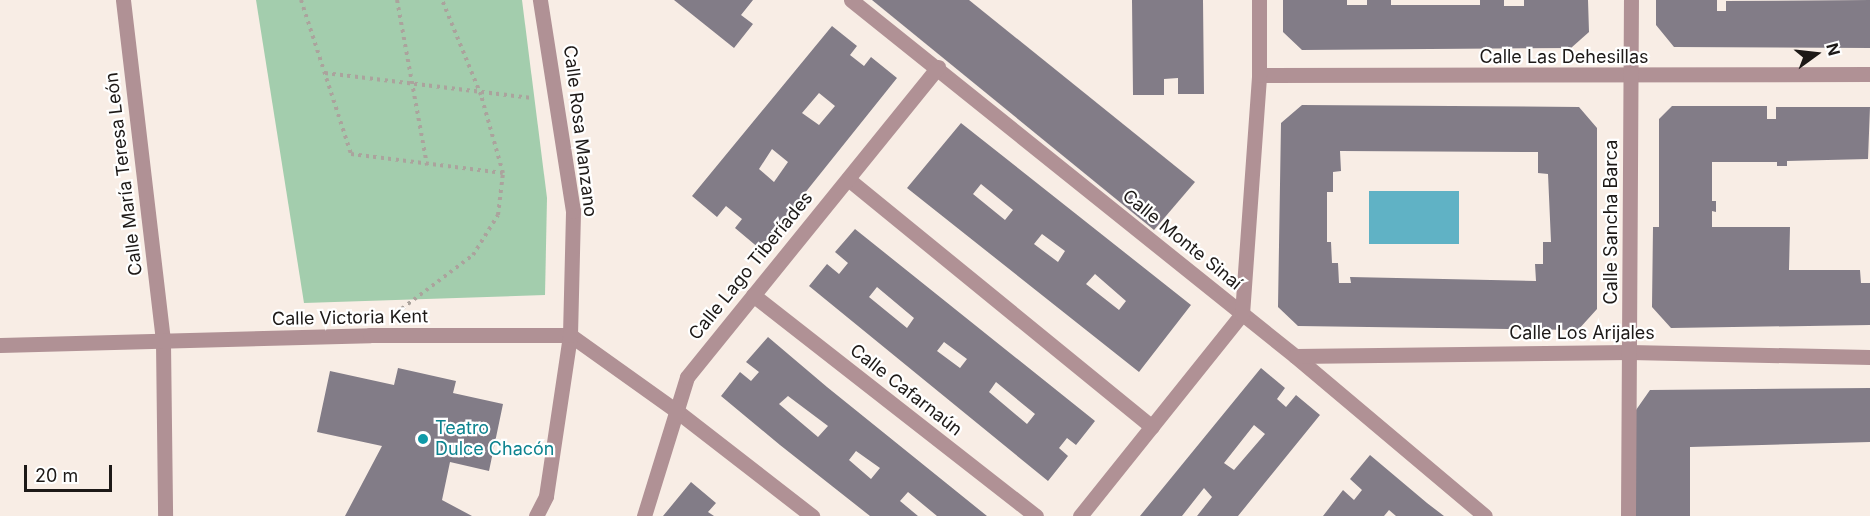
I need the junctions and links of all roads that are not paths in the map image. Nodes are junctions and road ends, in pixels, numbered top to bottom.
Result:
1 (123, 0) edge
2 (540, 0) edge
3 (851, 0) edge
4 (1259, 0) edge
5 (1630, 0) edge
6 (938, 67) junction
7 (1870, 74) edge
8 (1259, 75) junction
9 (1630, 77) junction
10 (848, 178) junction
11 (753, 295) junction
12 (1242, 314) junction
13 (570, 335) junction
14 (163, 343) junction
15 (0, 345) edge
16 (1630, 352) junction
17 (1295, 356) junction
18 (1870, 357) edge
19 (678, 412) junction
20 (1152, 428) junction
21 (165, 516) edge
22 (536, 516) edge
23 (644, 516) edge
24 (812, 516) edge
25 (1036, 516) edge
26 (1080, 516) edge
27 (1485, 516) edge
28 (1628, 516) edge

1 - 14 street, Calle María Teresa León
2 - 13 street, Calle Rosa Manzano
3 - 6 street, Calle Monte Sinaí
4 - 8 street
5 - 9 street, Calle Sancha Barca
6 - 10 street, Calle Lago Tiberíades
6 - 12 street, Calle Monte Sinaí
7 - 9 street, Calle Las Dehesillas
8 - 9 street, Calle Las Dehesillas
8 - 12 street
9 - 16 street, Calle Sancha Barca
10 - 11 street, Calle Lago Tiberíades
10 - 20 street
11 - 19 street, Calle Lago Tiberíades
11 - 25 street, Calle Cafarnaún
12 - 17 street, Calle Monte Sinaí
12 - 20 street
13 - 14 street, Calle Victoria Kent
13 - 19 street
13 - 22 street, Calle Rosa Manzano
14 - 15 street, Calle Victoria Kent
14 - 21 street, Calle María Teresa León
16 - 17 street, Calle Los Arijales
16 - 18 street, Calle Los Arijales
16 - 28 street, Calle Sancha Barca
17 - 27 street, Calle Monte Sinaí
19 - 23 street, Calle Lago Tiberíades
19 - 24 street
20 - 26 street

